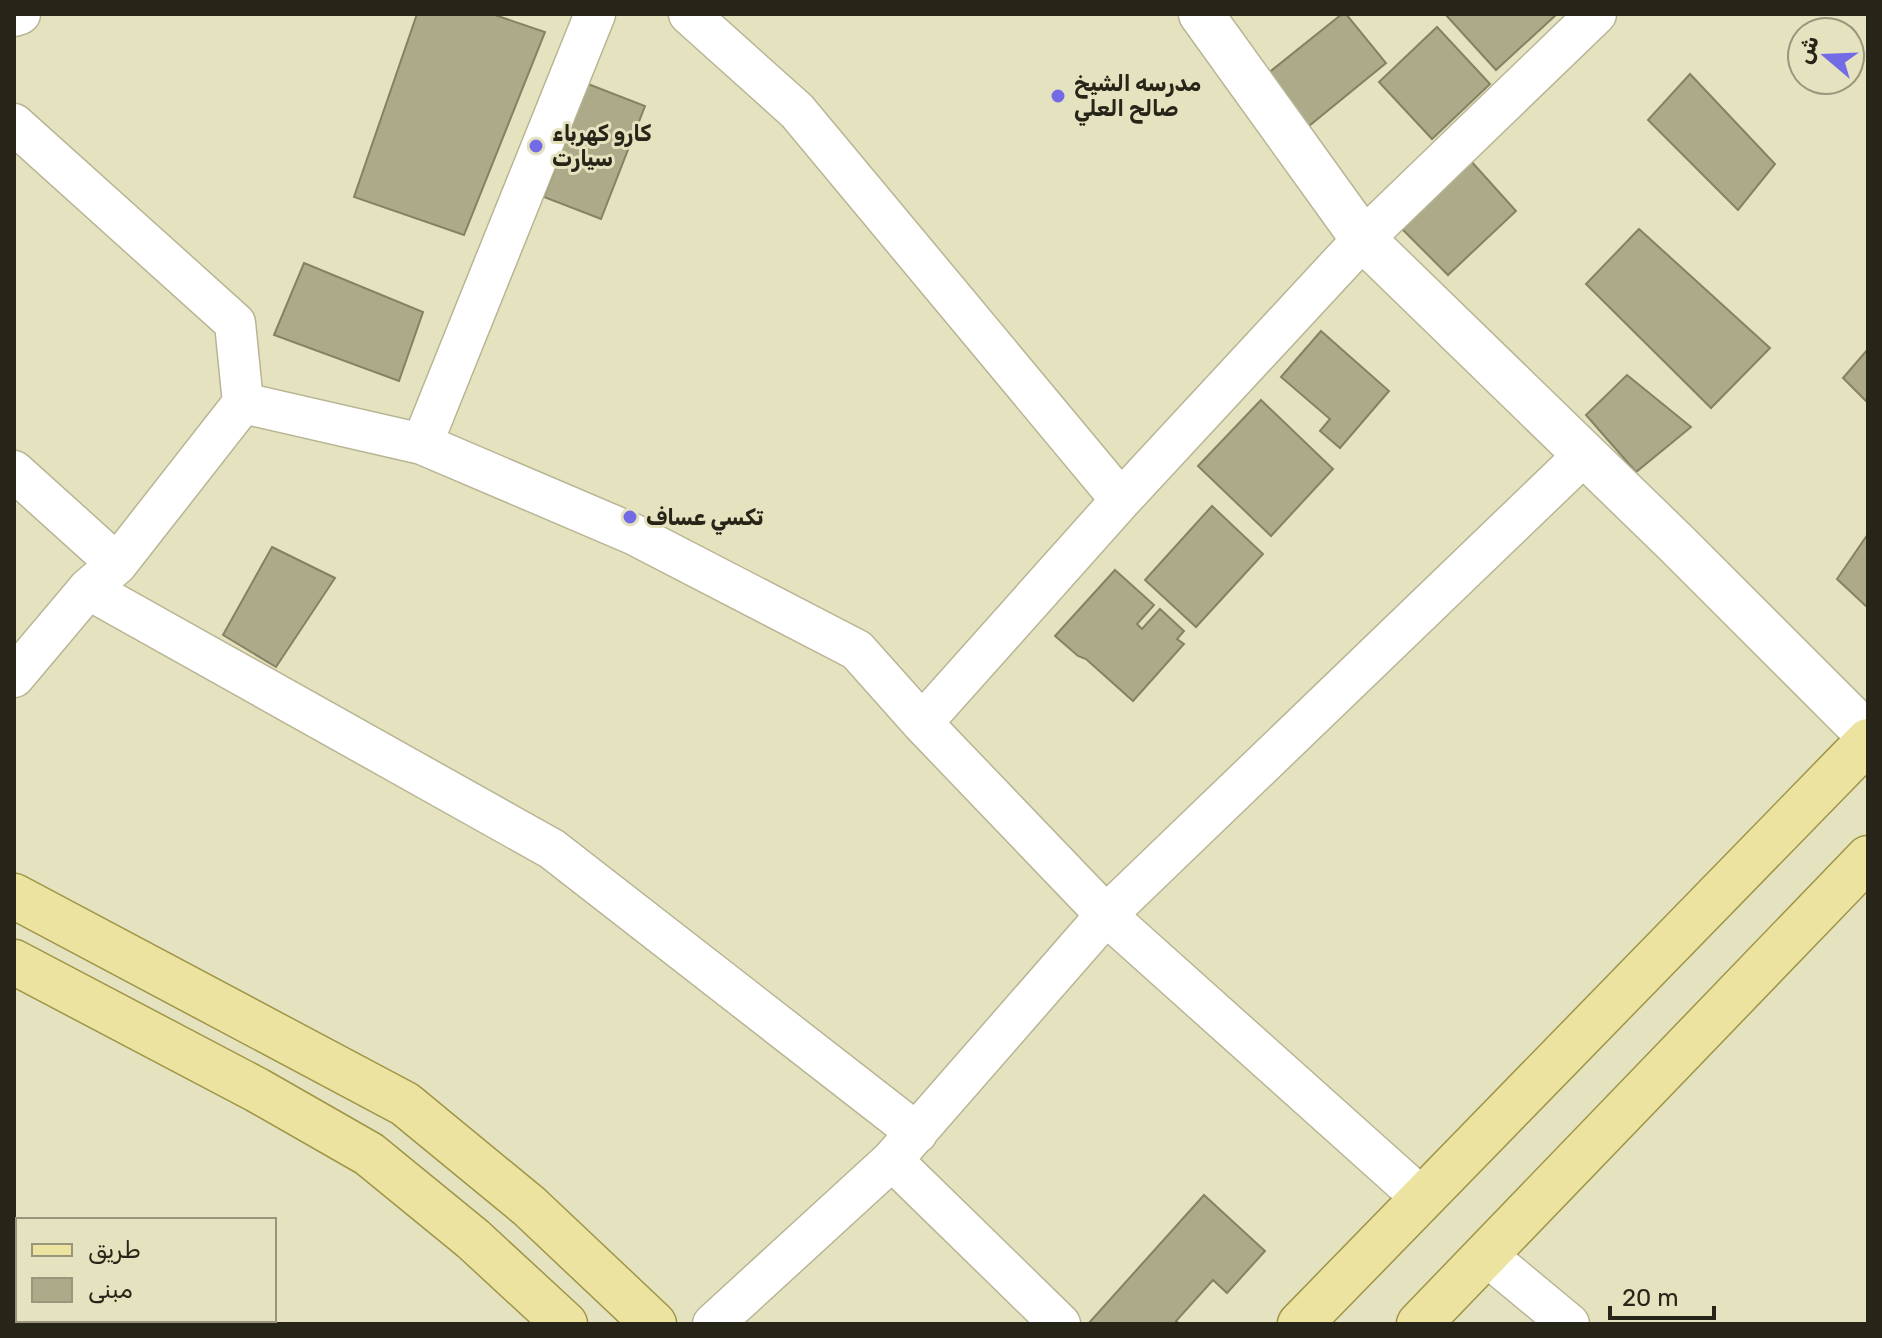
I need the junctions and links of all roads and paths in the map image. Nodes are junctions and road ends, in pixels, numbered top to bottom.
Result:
1 (20, 14) edge
2 (595, 14) edge
3 (689, 14) edge
4 (1201, 14) edge
5 (1596, 14) edge
6 (14, 16) edge
7 (14, 124) edge
8 (1363, 239) junction
9 (243, 403) junction
10 (422, 444) junction
11 (1585, 454) junction
12 (14, 471) edge
13 (1121, 500) junction
14 (102, 577) junction
15 (14, 677) edge
16 (922, 723) junction
17 (1868, 738) edge
18 (1868, 858) edge
19 (14, 896) edge
20 (1106, 915) junction
21 (14, 962) edge
22 (904, 1146) junction
23 (1423, 1199) junction
24 (1486, 1255) junction
25 (565, 1324) edge
26 (654, 1324) edge
27 (713, 1324) edge
28 (1060, 1324) edge
29 (1300, 1324) edge
30 (1419, 1324) edge
31 (1569, 1324) edge

1 - 6 street
2 - 10 street
3 - 13 street
4 - 8 street
5 - 8 street
7 - 9 street
8 - 11 street
8 - 13 street
9 - 10 street
9 - 14 street
10 - 16 street
11 - 17 street
11 - 20 street
12 - 14 street
13 - 16 street
14 - 15 street
14 - 22 street
16 - 20 street
17 - 23 main road
18 - 24 main road
19 - 26 main road
20 - 22 street
20 - 23 street
21 - 25 main road
22 - 27 street
22 - 28 street
23 - 29 main road
24 - 30 main road
24 - 31 street

